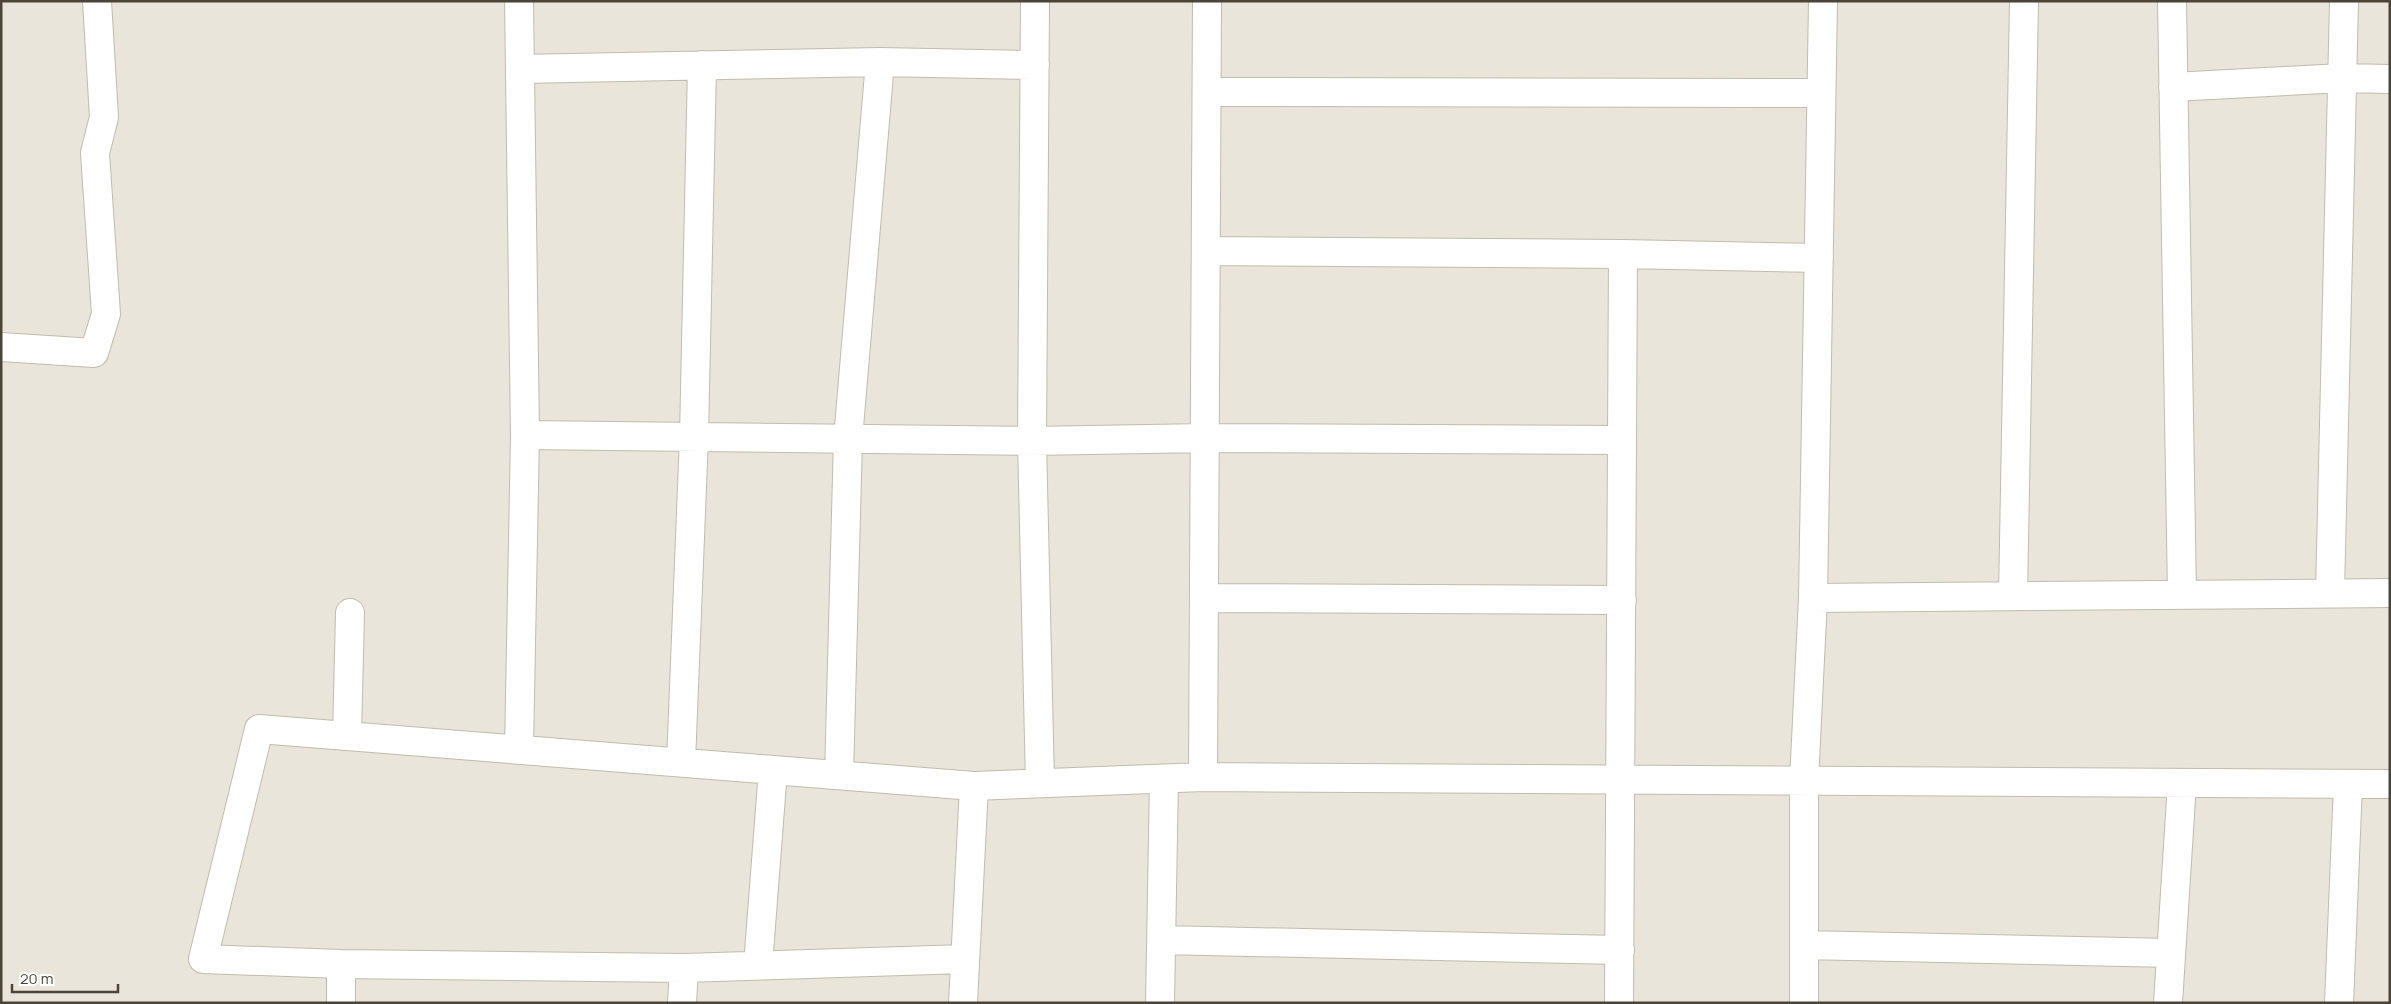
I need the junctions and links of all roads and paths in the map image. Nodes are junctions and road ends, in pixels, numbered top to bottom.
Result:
1 (97, 1) edge
2 (519, 1) edge
3 (1035, 1) edge
4 (1207, 1) edge
5 (1823, 1) edge
6 (2024, 1) edge
7 (2172, 1) edge
8 (2344, 1) edge
9 (880, 62) junction
10 (702, 65) junction
11 (1035, 65) junction
12 (520, 69) junction
13 (2342, 78) junction
14 (2390, 79) edge
15 (2173, 87) junction
16 (1207, 92) junction
17 (1821, 93) junction
18 (1206, 251) junction
19 (1623, 254) junction
20 (1819, 258) junction
21 (1, 347) edge
22 (525, 435) junction
23 (694, 437) junction
24 (1205, 438) junction
25 (848, 439) junction
26 (1622, 440) junction
27 (1032, 442) junction
28 (2330, 593) junction
29 (2390, 593) edge
30 (2182, 595) junction
31 (2013, 596) junction
32 (1204, 598) junction
33 (1812, 598) junction
34 (1622, 600) junction
35 (350, 613) dead end
36 (347, 736) junction
37 (519, 750) junction
38 (681, 762) junction
39 (773, 770) junction
40 (839, 775) junction
41 (1203, 778) junction
42 (1164, 779) junction
43 (1621, 780) junction
44 (1804, 781) junction
45 (1040, 783) junction
46 (2182, 783) junction
47 (2348, 784) junction
48 (2390, 784) edge
49 (974, 786) junction
50 (1163, 940) junction
51 (1804, 945) junction
52 (1620, 950) junction
53 (2171, 953) junction
54 (965, 959) junction
55 (340, 964) junction
56 (758, 965) junction
57 (684, 968) junction
58 (341, 1003) edge
59 (682, 1003) edge
60 (963, 1003) edge
61 (1160, 1003) edge
62 (1619, 1003) edge
63 (1804, 1003) edge
64 (2168, 1003) edge
65 (2339, 1003) edge

1 - 21 street
2 - 12 street
3 - 11 street
4 - 16 street
5 - 17 street
6 - 31 street
7 - 15 street
8 - 13 street
9 - 10 street
9 - 11 street
9 - 25 street
10 - 12 street
10 - 23 street
11 - 27 street
12 - 22 street
13 - 14 street
13 - 15 street
13 - 28 street
15 - 30 street
16 - 17 street
16 - 18 street
17 - 20 street
18 - 19 street
18 - 24 street
19 - 20 street
19 - 26 street
20 - 33 street
22 - 23 street
22 - 37 street
23 - 25 street
23 - 38 street
24 - 26 street
24 - 27 street
24 - 32 street
25 - 27 street
25 - 40 street
26 - 34 street
27 - 45 street
28 - 29 street
28 - 30 street
30 - 31 street
31 - 33 street
32 - 34 street
32 - 41 street
33 - 44 street
34 - 43 street
35 - 36 street
36 - 37 street
36 - 55 street
37 - 38 street
38 - 39 street
39 - 40 street
39 - 56 street
40 - 49 street
41 - 42 street
41 - 43 street
42 - 45 street
42 - 50 street
43 - 44 street
43 - 52 street
44 - 46 street
44 - 51 street
45 - 49 street
46 - 47 street
46 - 53 street
47 - 48 street
47 - 65 street
49 - 54 street
50 - 52 street
50 - 61 street
51 - 53 street
51 - 63 street
52 - 62 street
53 - 64 street
54 - 56 street
54 - 60 street
55 - 57 street
55 - 58 street
56 - 57 street
57 - 59 street

